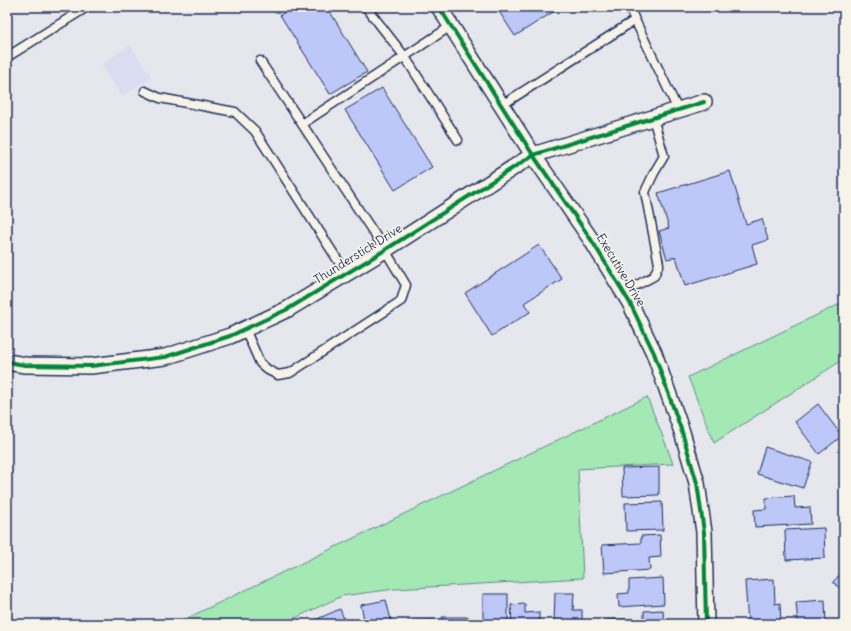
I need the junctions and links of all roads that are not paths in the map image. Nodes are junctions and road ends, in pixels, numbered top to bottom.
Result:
1 (86, 7) edge
2 (366, 7) edge
3 (439, 7) edge
4 (629, 7) edge
5 (635, 20) junction
6 (451, 26) junction
7 (405, 56) junction
8 (7, 57) edge
9 (260, 61) dead end
10 (145, 91) dead end
11 (704, 102) dead end
12 (502, 105) junction
13 (678, 110) junction
14 (653, 118) junction
15 (302, 124) junction
16 (458, 140) dead end
17 (533, 155) junction
18 (385, 250) junction
19 (346, 273) junction
20 (624, 292) junction
21 (245, 329) junction
22 (7, 362) edge
23 (706, 624) edge

1 - 8 lane
2 - 7 lane
3 - 6 street, Executive Drive
4 - 5 lane
5 - 12 lane
5 - 13 lane
6 - 7 lane
6 - 12 street, Executive Drive
7 - 15 lane
7 - 16 lane
9 - 15 lane
10 - 19 lane
11 - 13 street, Thunderstick Drive
12 - 17 street, Executive Drive
13 - 14 street, Thunderstick Drive
14 - 17 street, Thunderstick Drive
14 - 20 lane
15 - 18 lane
17 - 18 street, Thunderstick Drive
17 - 20 street, Executive Drive
18 - 19 street, Thunderstick Drive
18 - 21 lane
19 - 21 street, Thunderstick Drive
20 - 23 street, Executive Drive
21 - 22 street, Thunderstick Drive

